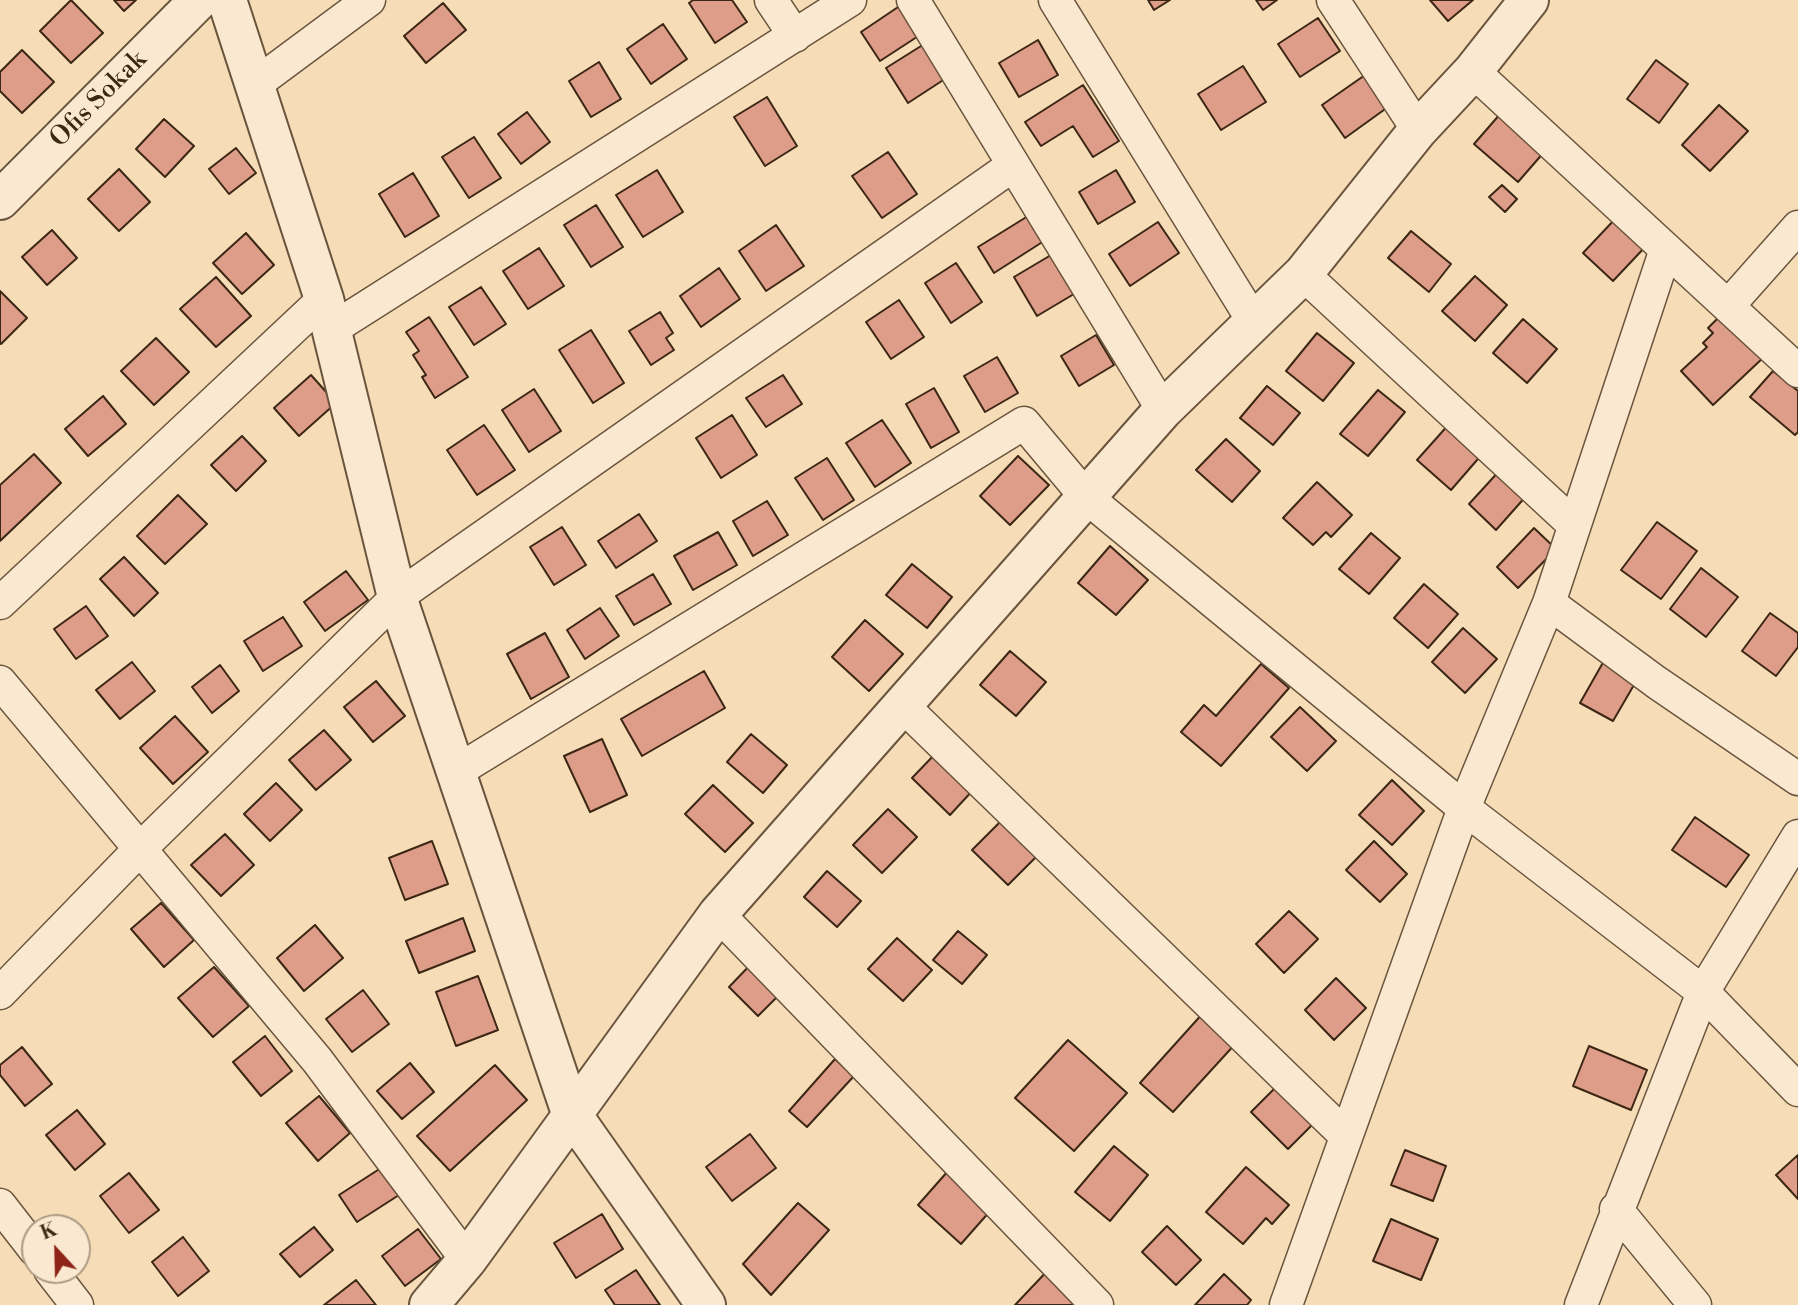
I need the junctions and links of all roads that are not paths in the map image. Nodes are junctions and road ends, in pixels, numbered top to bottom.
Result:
1 (199, 0) edge
2 (227, 0) edge
3 (369, 0) edge
4 (771, 0) edge
5 (850, 0) edge
6 (913, 0) edge
7 (1055, 0) edge
8 (1333, 0) edge
9 (1529, 0) edge
10 (795, 37) junction
11 (1473, 71) junction
12 (257, 83) junction
13 (1418, 130) junction
14 (1012, 166) junction
15 (0, 200) edge
16 (1798, 228) edge
17 (1666, 249) junction
18 (1303, 274) junction
19 (1728, 306) junction
20 (328, 314) junction
21 (1254, 323) junction
22 (1798, 371) edge
23 (1163, 410) junction
24 (1086, 497) junction
25 (1573, 524) junction
26 (397, 597) junction
27 (0, 603) edge
28 (1549, 603) junction
29 (0, 682) edge
30 (901, 704) junction
31 (457, 771) junction
32 (1798, 779) edge
33 (1464, 808) junction
34 (1798, 836) edge
35 (139, 850) junction
36 (718, 914) junction
37 (1703, 992) junction
38 (0, 993) edge
39 (1798, 1090) edge
40 (571, 1113) junction
41 (1345, 1135) junction
42 (0, 1205) edge
43 (1616, 1209) junction
44 (21, 1233) edge
45 (467, 1260) junction
46 (61, 1284) edge
47 (77, 1305) edge
48 (429, 1305) edge
49 (706, 1305) edge
50 (1097, 1305) edge
51 (1286, 1305) edge
52 (1581, 1305) edge
53 (1695, 1305) edge

1 - 15 street, Ofis Sokak
2 - 12 street
3 - 12 street
4 - 10 street
5 - 10 street
6 - 14 street
7 - 21 street
8 - 13 street
9 - 11 street
10 - 20 street
11 - 13 street
11 - 17 street
12 - 20 street
13 - 18 street
14 - 23 street
14 - 26 street
16 - 19 street
17 - 19 street
17 - 25 street
18 - 21 street
18 - 25 street
19 - 22 street
20 - 26 street
20 - 27 street
21 - 23 street
23 - 24 street
24 - 30 street
24 - 31 street
24 - 33 street
25 - 28 street
26 - 31 street
26 - 35 street
28 - 32 street
28 - 33 street
29 - 35 street
30 - 36 street
30 - 41 street
31 - 40 street
33 - 37 street
33 - 41 street
34 - 37 street
35 - 38 street
35 - 45 street
36 - 40 street
36 - 50 street
37 - 39 street
37 - 43 street
40 - 45 street
40 - 49 street
41 - 51 street
42 - 44 street
43 - 52 street
43 - 53 street
45 - 48 street
46 - 47 street

